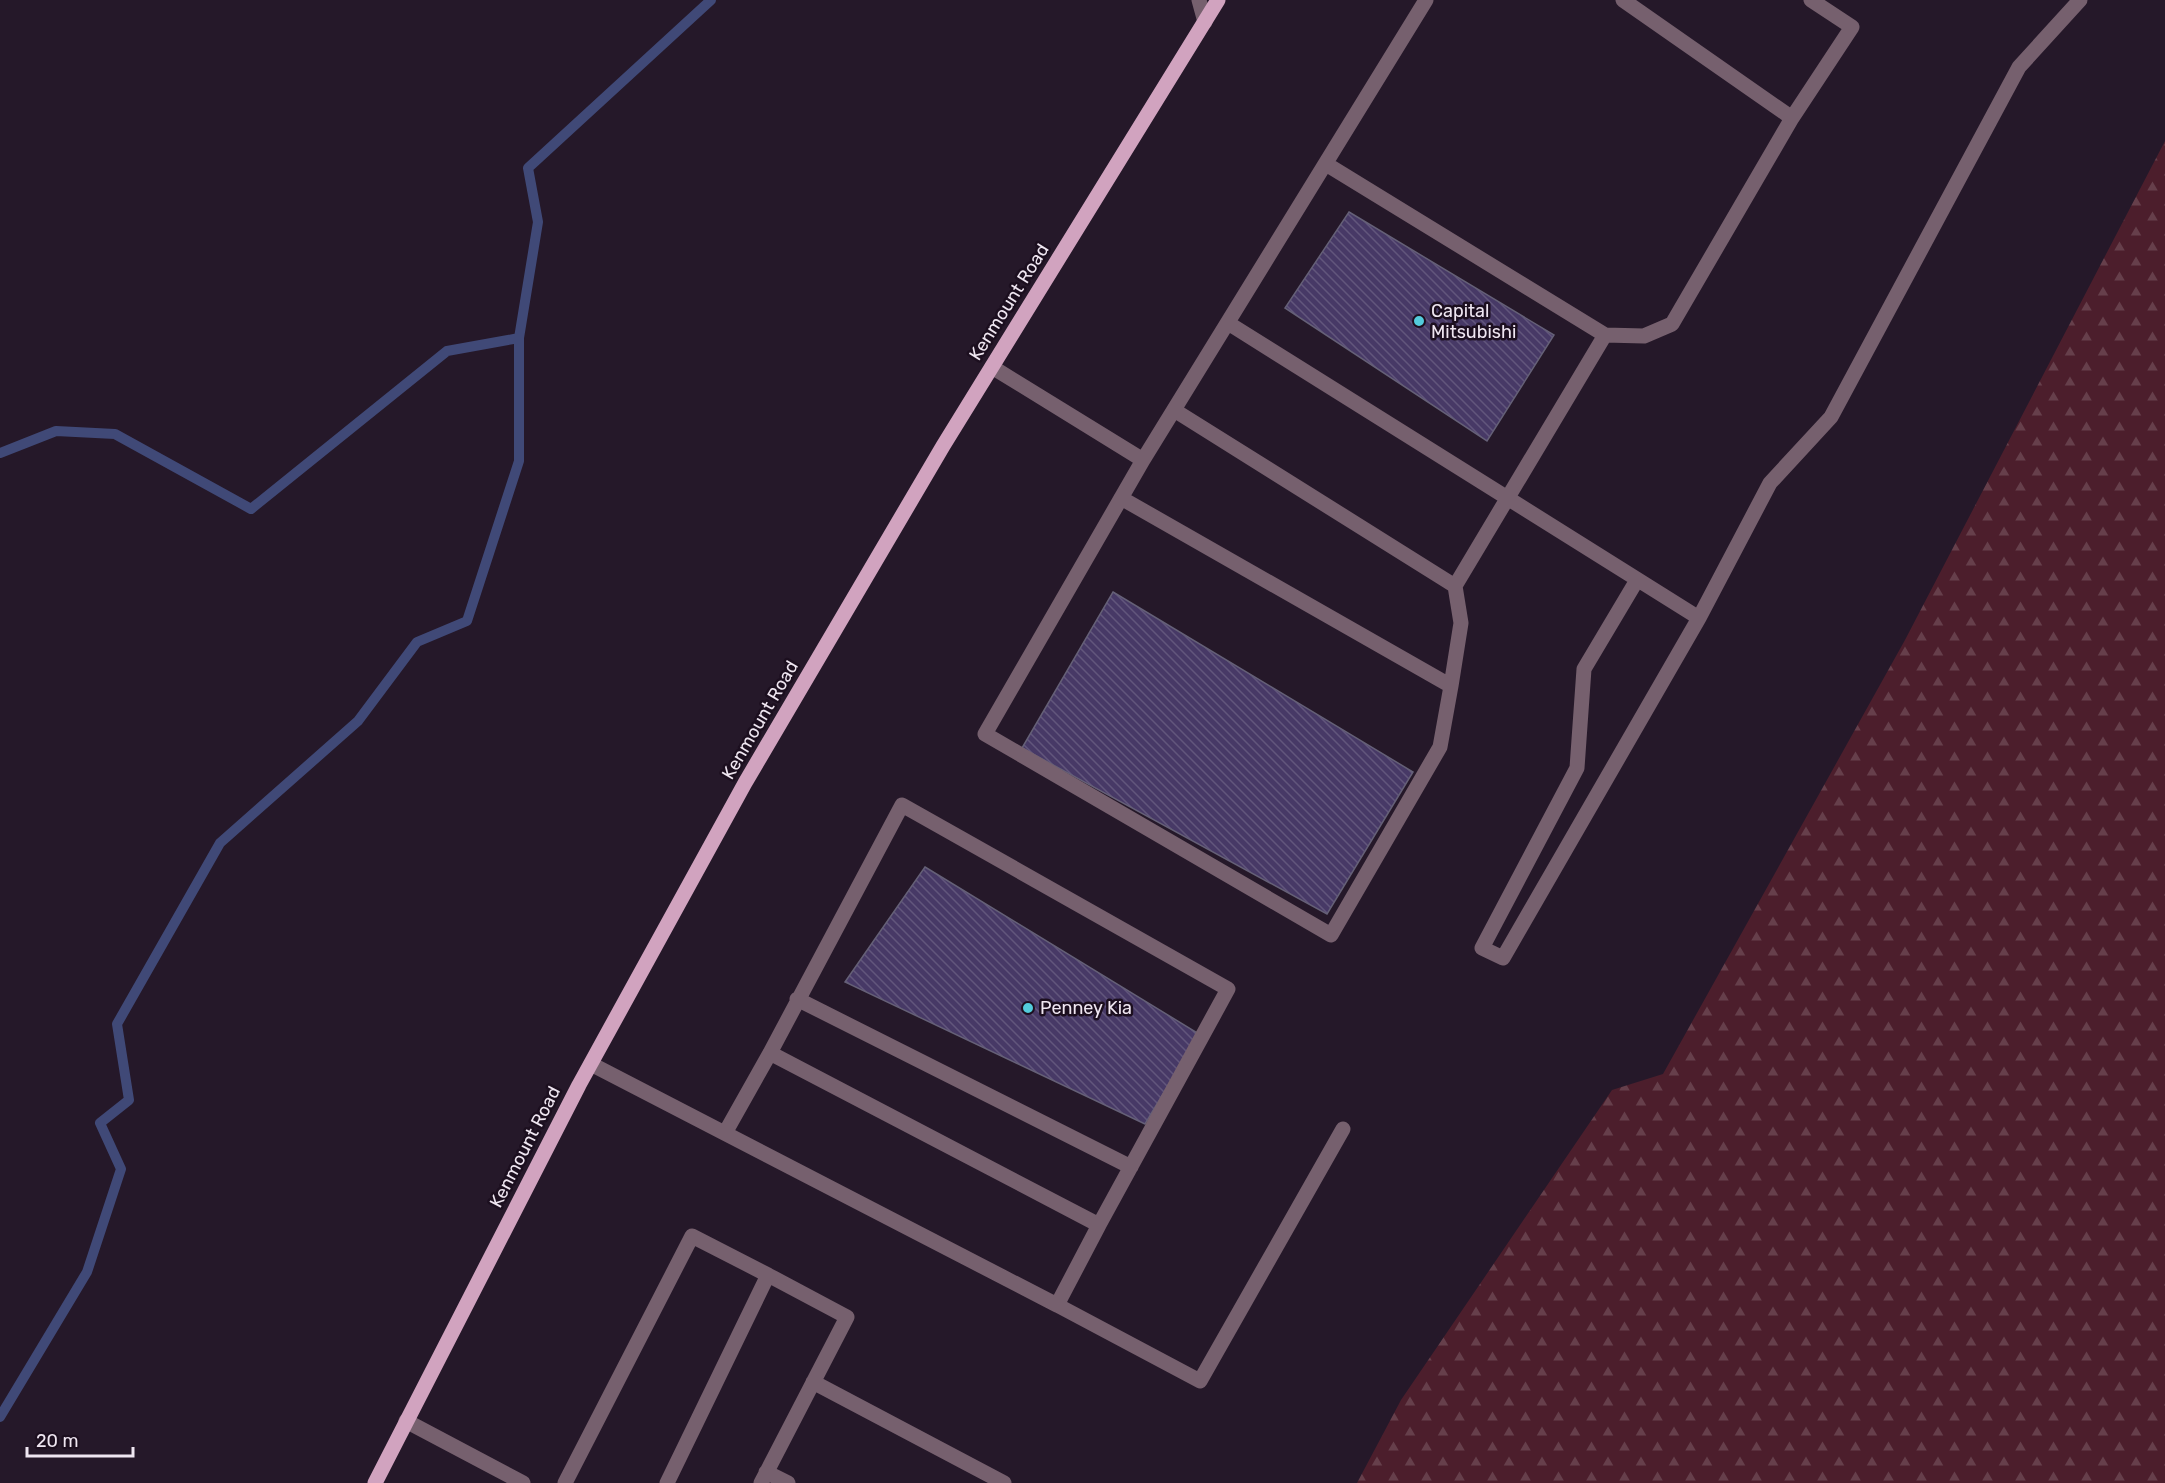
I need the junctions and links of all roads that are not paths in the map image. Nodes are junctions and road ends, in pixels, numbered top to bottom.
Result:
1 (1199, 0) edge
2 (1218, 0) edge
3 (1426, 0) edge
4 (1623, 0) edge
5 (1811, 0) edge
6 (2080, 0) edge
7 (1205, 22) junction
8 (1792, 118) junction
9 (1326, 164) junction
10 (1227, 323) junction
11 (1605, 335) junction
12 (992, 367) junction
13 (1174, 410) junction
14 (1143, 460) junction
15 (1121, 498) junction
16 (1508, 500) junction
17 (1637, 580) junction
18 (1455, 586) junction
19 (1699, 618) junction
20 (1451, 686) junction
21 (797, 999) junction
22 (770, 1053) junction
23 (591, 1064) junction
24 (1343, 1129) dead end
25 (725, 1133) junction
26 (1131, 1167) junction
27 (1099, 1225) junction
28 (768, 1275) junction
29 (1057, 1305) junction
30 (813, 1382) junction
31 (406, 1421) junction
32 (764, 1477) edge
33 (375, 1483) edge
34 (523, 1483) edge
35 (565, 1483) edge
36 (668, 1483) edge
37 (788, 1483) edge
38 (1004, 1483) edge

1 - 7 lane
2 - 7 main road, Kenmount Road
3 - 9 lane
4 - 8 lane
5 - 8 lane
6 - 19 lane
7 - 12 main road, Kenmount Road
8 - 11 lane
9 - 10 lane
9 - 11 lane
10 - 13 lane
10 - 16 lane
11 - 16 lane
12 - 14 lane
12 - 23 main road, Kenmount Road
13 - 14 lane
13 - 18 lane
14 - 15 lane
15 - 20 lane
15 - 20 lane
16 - 17 lane
16 - 18 lane
17 - 19 lane
17 - 19 lane
18 - 20 lane
21 - 22 lane
21 - 26 lane
21 - 26 lane
22 - 25 lane
22 - 27 lane
23 - 25 lane
23 - 31 main road, Kenmount Road
24 - 29 lane
25 - 29 lane
26 - 27 lane
27 - 29 lane
28 - 30 lane
28 - 35 lane
28 - 36 lane
30 - 32 lane
30 - 38 lane
31 - 33 main road, Kenmount Road
31 - 34 lane
32 - 37 lane

